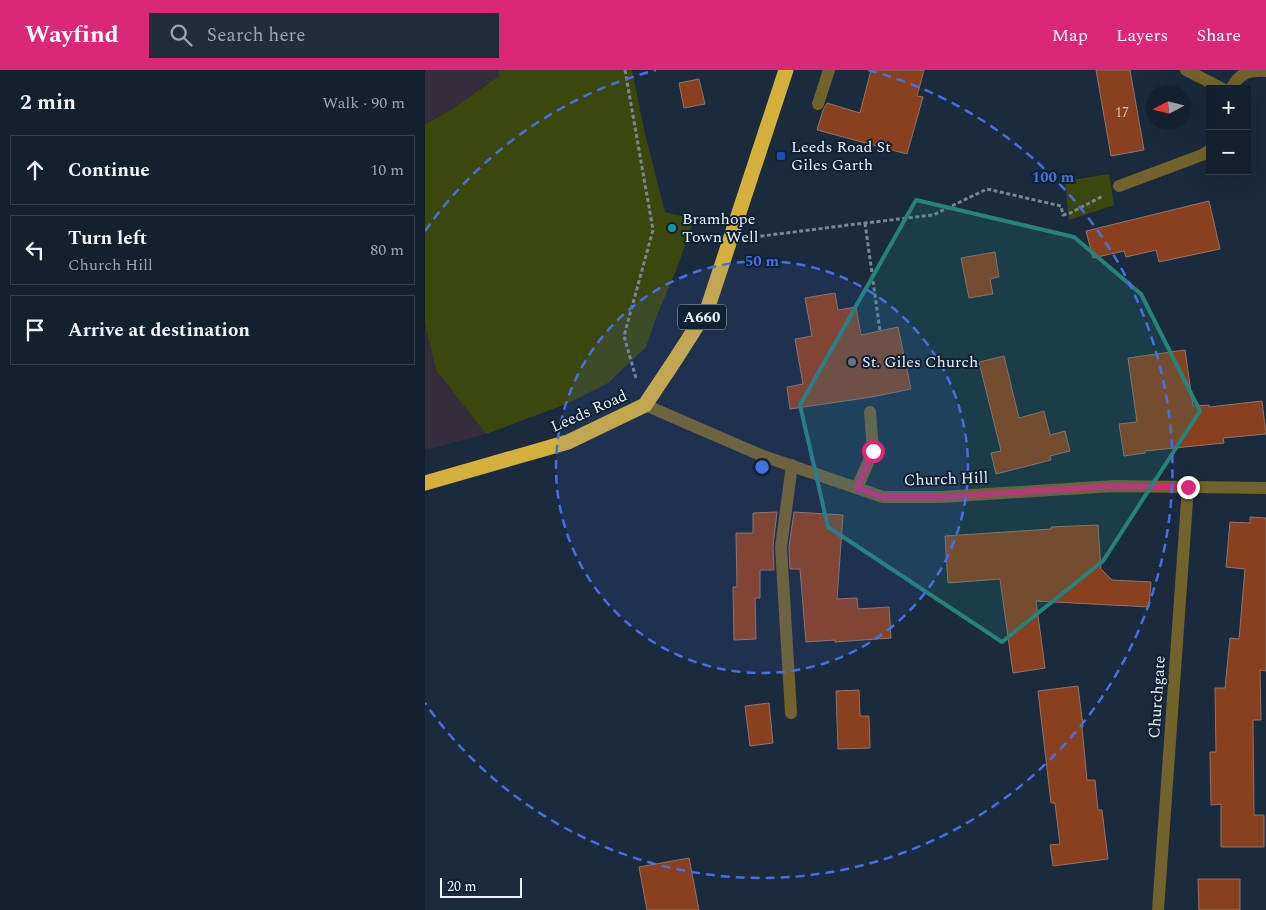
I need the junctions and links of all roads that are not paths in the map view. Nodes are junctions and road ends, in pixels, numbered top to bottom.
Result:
1 (786, 70) edge
2 (829, 70) edge
3 (1186, 70) edge
4 (1266, 71) edge
5 (1203, 75) edge
6 (1217, 85) edge
7 (1233, 85) edge
8 (817, 104) dead end
9 (1206, 152) edge
10 (1119, 186) road end
11 (645, 405) junction
12 (870, 412) dead end
13 (792, 465) junction
14 (425, 483) edge
15 (1188, 487) junction
16 (857, 488) junction
17 (1266, 488) edge
18 (791, 713) dead end
19 (1158, 910) edge

1 - 11 highway, Leeds Road / A660
2 - 8 street
3 - 5 street
4 - 7 street
5 - 6 street
9 - 10 street
11 - 13 street, Church Hill
11 - 14 highway, Leeds Road
12 - 16 street
13 - 16 street, Church Hill
13 - 18 street
15 - 16 street, Church Hill
15 - 17 street, Church Hill
15 - 19 street, Churchgate

